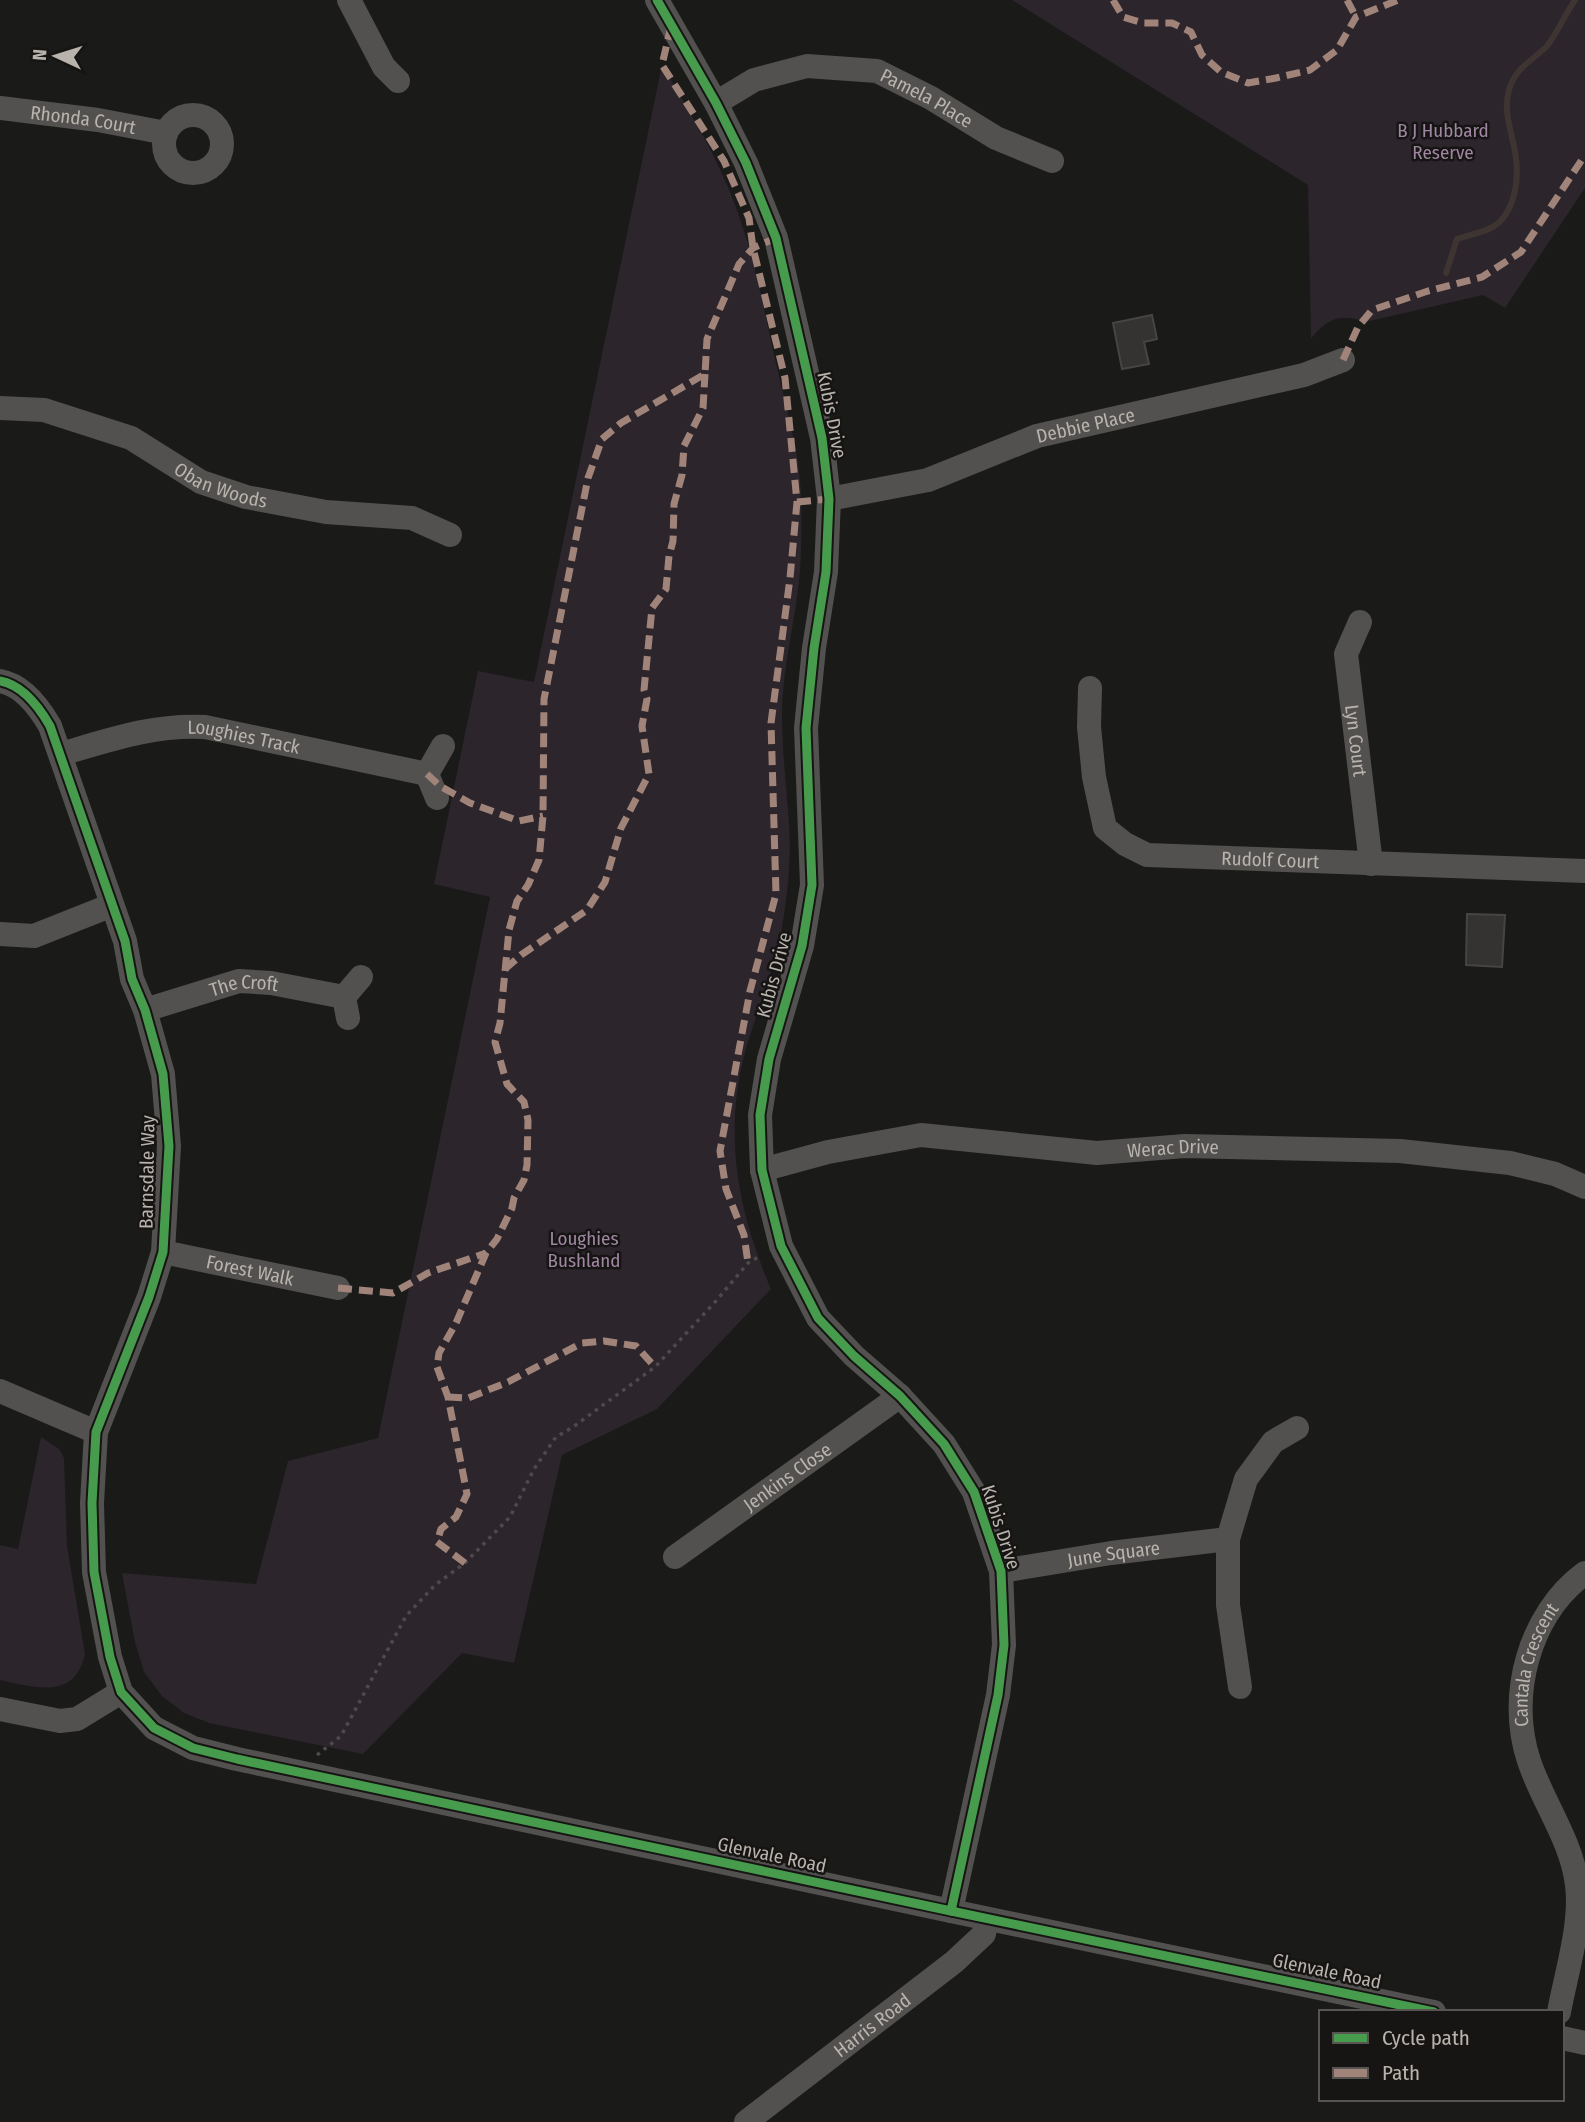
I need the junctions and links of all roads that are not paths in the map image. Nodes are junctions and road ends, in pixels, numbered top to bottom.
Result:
1 (349, 0) edge
2 (657, 0) edge
3 (398, 81) dead end
4 (716, 103) junction
5 (0, 108) edge
6 (166, 133) dead end
7 (1052, 161) dead end
8 (1343, 360) dead end
9 (0, 408) edge
10 (828, 499) junction
11 (450, 535) dead end
12 (1360, 622) dead end
13 (0, 681) edge
14 (1090, 688) dead end
15 (443, 746) dead end
16 (61, 754) junction
17 (428, 774) junction
18 (437, 798) dead end
19 (1371, 864) junction
20 (1585, 871) edge
21 (112, 905) junction
22 (0, 934) edge
23 (361, 977) dead end
24 (145, 1010) junction
25 (762, 1170) junction
26 (1585, 1187) edge
27 (163, 1252) junction
28 (344, 1289) dead end
29 (0, 1391) edge
30 (900, 1396) junction
31 (1297, 1428) dead end
32 (96, 1433) junction
33 (1228, 1539) junction
34 (675, 1557) dead end
35 (1001, 1571) junction
36 (1585, 1573) edge
37 (1240, 1687) dead end
38 (121, 1692) junction
39 (0, 1709) edge
40 (1580, 1871) edge
41 (951, 1912) junction
42 (987, 1919) junction
43 (1424, 2010) edge
44 (1559, 2010) edge
45 (1564, 2038) edge
46 (1585, 2043) edge
47 (746, 2122) edge

1 - 3 street
2 - 4 street, Kubis Drive
4 - 7 street, Pamela Place
4 - 10 street, Kubis Drive
5 - 6 street, Rhonda Court
8 - 10 street, Debbie Place
9 - 11 street, Oban Woods
10 - 25 street, Kubis Drive
12 - 19 street, Lyn Court
13 - 16 street, Barnsdale Way
14 - 19 street, Rudolf Court
15 - 17 street
16 - 17 street, Loughies Track
16 - 21 street, Barnsdale Way
17 - 18 street
19 - 20 street, Rudolf Court
21 - 22 street
21 - 24 street, Barnsdale Way
23 - 24 street, The Croft
24 - 27 street, Barnsdale Way
25 - 26 street, Werac Drive
25 - 30 street, Kubis Drive
27 - 28 street, Forest Walk
27 - 32 street, Barnsdale Way
29 - 32 street
30 - 34 street, Jenkins Close
30 - 35 street, Kubis Drive
31 - 33 street
32 - 38 street, Barnsdale Way
33 - 35 street, June Square
33 - 37 street
35 - 41 street, Kubis Drive
36 - 40 street, Cantala Crescent
38 - 39 street
38 - 41 street, Glenvale Road
40 - 44 street, Cantala Crescent
41 - 42 street, Glenvale Road
42 - 43 street, Glenvale Road
42 - 47 street, Harris Road
45 - 46 street

